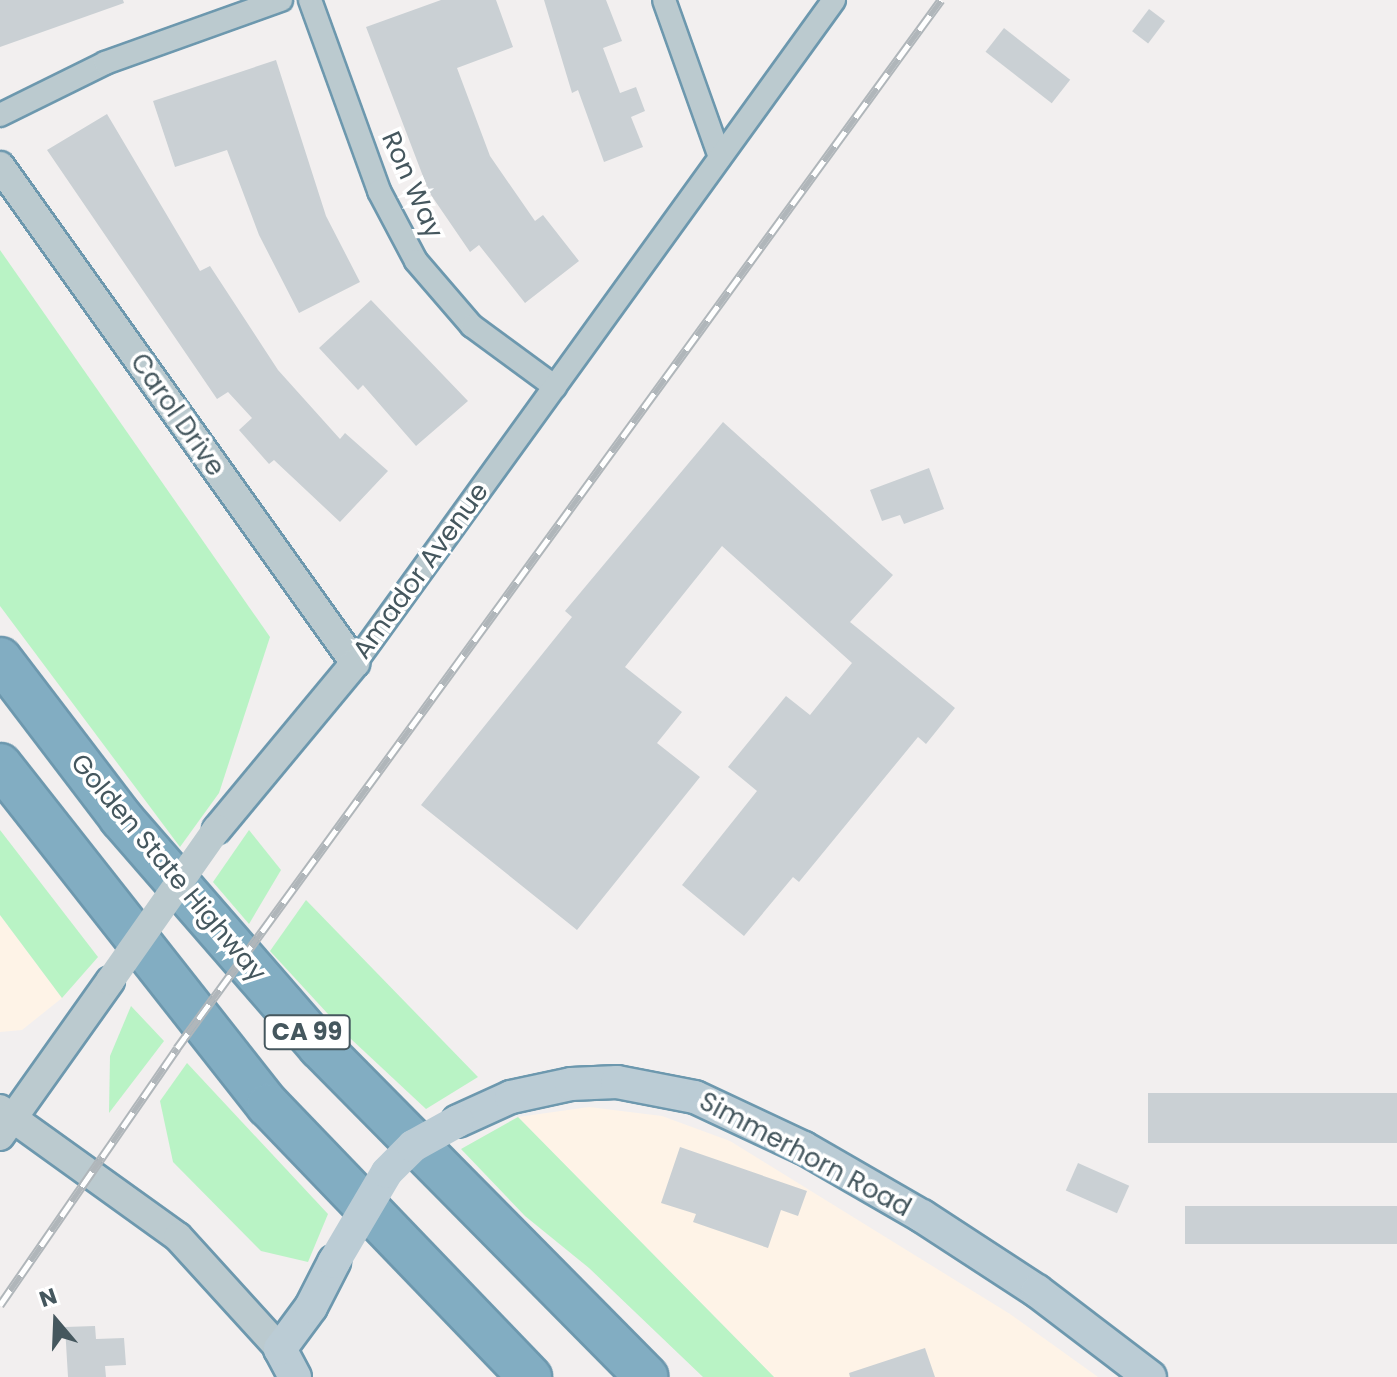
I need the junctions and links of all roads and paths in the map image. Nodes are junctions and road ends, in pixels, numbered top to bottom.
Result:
1 (281, 0) edge
2 (310, 0) edge
3 (664, 0) edge
4 (834, 0) edge
5 (0, 115) edge
6 (720, 157) junction
7 (0, 166) edge
8 (555, 387) junction
9 (0, 659) edge
10 (355, 663) junction
11 (0, 765) edge
12 (4, 1121) edge
13 (433, 1281) junction
14 (280, 1349) junction
15 (295, 1377) edge
16 (508, 1377) edge
17 (530, 1377) edge
18 (646, 1377) edge
19 (1150, 1377) edge

1 - 5 street
2 - 8 street, Ron Way
3 - 6 street
4 - 6 street, Amador Avenue
6 - 8 street, Amador Avenue
7 - 10 street, Carol Drive
8 - 10 street, Amador Avenue
9 - 18 highway, Golden State Highway / CA 99
10 - 12 street, Amador Avenue, bridge
11 - 13 highway, CA 99
12 - 14 street
13 - 16 highway
13 - 17 highway, CA 99
14 - 15 main road
14 - 19 main road, Simmerhorn Road, bridge

